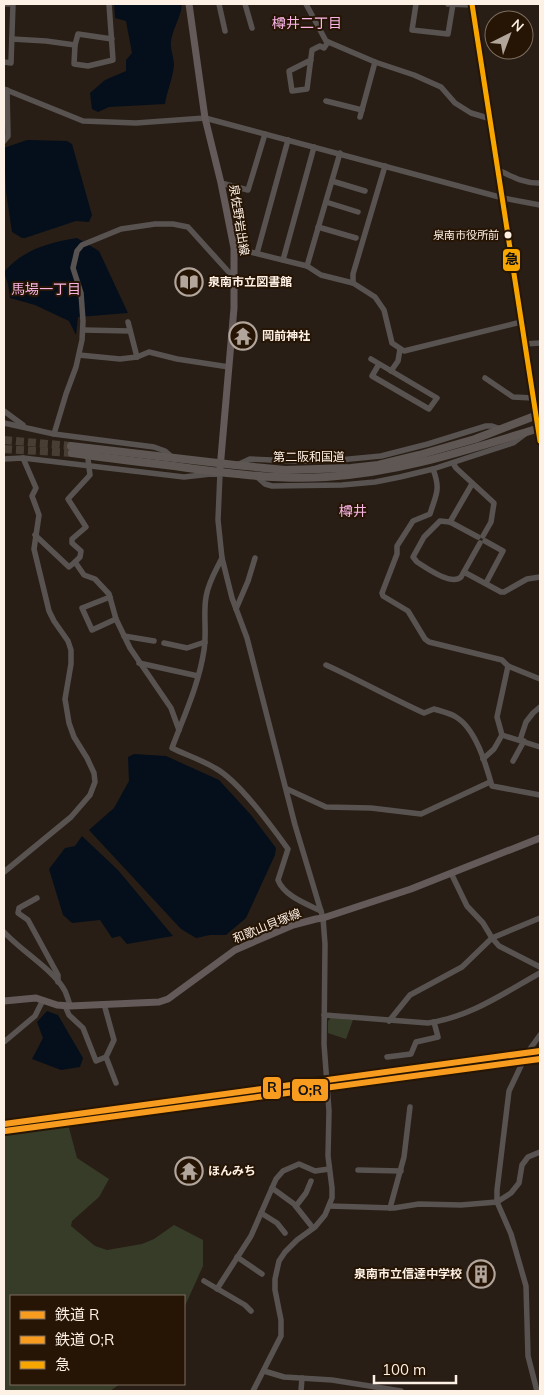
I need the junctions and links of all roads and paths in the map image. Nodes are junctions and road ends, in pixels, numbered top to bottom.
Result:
1 (4, 4) edge
2 (12, 4) edge
3 (109, 4) edge
4 (189, 4) edge
5 (219, 4) edge
6 (245, 4) edge
7 (306, 4) edge
8 (416, 4) edge
9 (448, 4) edge
10 (453, 4) edge
11 (472, 4) edge
12 (252, 28) dead end
13 (225, 31) dead end
14 (12, 39) junction
15 (112, 39) junction
16 (328, 42) junction
17 (75, 45) junction
18 (311, 60) junction
19 (4, 62) edge
20 (375, 62) junction
21 (5, 89) edge
22 (326, 101) dead end
23 (362, 110) junction
24 (205, 118) junction
25 (360, 118) dead end
26 (491, 119) junction
27 (265, 134) junction
28 (288, 140) junction
29 (4, 141) edge
30 (314, 147) junction
31 (340, 153) junction
32 (385, 166) junction
33 (498, 170) junction
34 (332, 181) junction
35 (222, 183) junction
36 (540, 183) edge
37 (365, 192) dead end
38 (503, 198) junction
39 (326, 202) junction
40 (540, 205) edge
41 (358, 212) dead end
42 (318, 228) junction
43 (356, 238) dead end
44 (234, 248) junction
45 (257, 253) junction
46 (283, 260) junction
47 (307, 266) junction
48 (234, 279) junction
49 (353, 282) junction
50 (128, 322) dead end
51 (521, 322) junction
52 (83, 330) junction
53 (130, 331) junction
54 (540, 343) edge
55 (525, 344) junction
56 (400, 349) junction
57 (79, 355) junction
58 (137, 357) junction
59 (371, 359) dead end
60 (379, 364) junction
61 (229, 367) junction
62 (391, 371) junction
63 (485, 378) dead end
64 (416, 386) junction
65 (410, 398) junction
66 (533, 398) junction
67 (4, 411) edge
68 (538, 415) edge
69 (4, 423) edge
70 (27, 428) junction
71 (539, 428) edge
72 (529, 431) junction
73 (54, 434) junction
74 (540, 441) edge
75 (23, 458) junction
76 (173, 458) junction
77 (4, 459) edge
78 (88, 462) junction
79 (453, 463) junction
80 (220, 464) junction
81 (433, 470) junction
82 (220, 473) junction
83 (256, 476) junction
84 (472, 484) junction
85 (450, 522) junction
86 (36, 535) junction
87 (481, 539) junction
88 (222, 558) junction
89 (255, 558) dead end
90 (75, 562) junction
91 (464, 572) junction
92 (540, 577) edge
93 (486, 583) junction
94 (110, 597) junction
95 (236, 609) junction
96 (116, 619) junction
97 (124, 636) junction
98 (154, 641) dead end
99 (204, 642) junction
100 (164, 643) dead end
101 (139, 664) junction
102 (326, 665) dead end
103 (508, 666) junction
104 (198, 676) junction
105 (540, 679) edge
106 (540, 707) edge
107 (179, 730) junction
108 (502, 735) junction
109 (522, 741) junction
110 (540, 747) edge
111 (482, 758) junction
112 (513, 761) dead end
113 (490, 782) junction
114 (287, 790) junction
115 (540, 795) edge
116 (540, 838) edge
117 (4, 872) edge
118 (452, 873) junction
119 (37, 898) dead end
120 (322, 915) junction
121 (540, 918) edge
122 (4, 932) edge
123 (492, 938) junction
124 (540, 967) edge
125 (540, 973) edge
126 (58, 982) junction
127 (4, 997) edge
128 (43, 1000) junction
129 (4, 1001) edge
130 (104, 1004) junction
131 (68, 1006) junction
132 (324, 1015) junction
133 (389, 1021) junction
134 (434, 1022) junction
135 (540, 1035) edge
136 (4, 1042) edge
137 (106, 1057) junction
138 (387, 1057) dead end
139 (116, 1083) dead end
140 (410, 1107) dead end
141 (540, 1152) edge
142 (329, 1169) junction
143 (358, 1170) dead end
144 (401, 1171) junction
145 (311, 1181) dead end
146 (272, 1188) junction
147 (497, 1202) junction
148 (296, 1206) junction
149 (329, 1206) junction
150 (390, 1208) junction
151 (261, 1213) junction
152 (313, 1228) junction
153 (285, 1233) dead end
154 (237, 1257) junction
155 (262, 1274) dead end
156 (204, 1281) dead end
157 (217, 1289) junction
158 (251, 1311) dead end
159 (264, 1371) junction
160 (302, 1378) junction
161 (253, 1391) edge
162 (301, 1391) edge
163 (401, 1391) edge
164 (537, 1391) edge

1 - 2 street
2 - 14 street
3 - 15 street
4 - 24 main road, 泉佐野岩出線
5 - 13 street
6 - 12 street
7 - 16 street
8 - 10 street
9 - 10 street
10 - 11 street
11 - 26 street
14 - 17 street
14 - 19 street
15 - 17 street
15 - 17 street
16 - 18 street
16 - 20 street
18 - 18 street
20 - 23 street
20 - 26 street
21 - 24 street
21 - 29 street
22 - 23 street
23 - 25 street
24 - 27 street
24 - 35 main road, 泉佐野岩出線
26 - 33 street
27 - 28 street
27 - 35 street
28 - 30 street
28 - 45 street
30 - 31 street
30 - 46 street
31 - 32 street
31 - 34 street
32 - 38 street
32 - 49 street
33 - 36 street
33 - 38 street
34 - 37 street
34 - 39 street
35 - 44 main road, 泉佐野岩出線
38 - 40 street
38 - 51 street
39 - 41 street
39 - 42 street
42 - 43 street
42 - 47 street
44 - 45 street
44 - 48 main road, 泉佐野岩出線
45 - 46 street
46 - 47 street
47 - 49 street
48 - 52 street
48 - 61 main road, 泉佐野岩出線
49 - 56 street
50 - 53 street
51 - 55 street
51 - 56 street
52 - 53 street
52 - 57 street
53 - 58 street
54 - 55 street
55 - 66 street
56 - 62 street
57 - 58 street
57 - 73 street
58 - 61 street
59 - 60 street
60 - 62 street
60 - 65 street
61 - 80 main road, 泉佐野岩出線
62 - 64 street
63 - 66 street
64 - 65 street
64 - 65 street
66 - 68 street
67 - 70 street
68 - 71 street
68 - 80 highway, 第二阪和国道
69 - 70 street
70 - 73 street
71 - 72 highway, 第二阪和国道
71 - 74 street
72 - 79 street
72 - 83 highway, 第二阪和国道
73 - 76 street
75 - 77 street
75 - 78 street
75 - 86 street
76 - 80 highway, 第二阪和国道
76 - 82 highway, 第二阪和国道
78 - 82 street
78 - 90 street
79 - 81 street
79 - 84 street
80 - 82 main road, 泉佐野岩出線
81 - 83 street
81 - 103 street
82 - 83 highway, 第二阪和国道
82 - 88 street
84 - 85 street
84 - 87 street
85 - 87 street
85 - 91 street
86 - 90 street
86 - 117 street
87 - 91 street
87 - 93 street
88 - 95 street
88 - 99 street
89 - 95 street
90 - 94 street
91 - 93 street
92 - 93 street
94 - 96 street
94 - 96 street
95 - 114 street
96 - 97 street
97 - 98 street
97 - 101 street
99 - 100 street
99 - 104 street
101 - 104 street
101 - 107 street
102 - 111 street
103 - 105 street
103 - 108 street
104 - 107 street
106 - 109 street
107 - 120 street
108 - 109 street
108 - 111 street
109 - 110 street
109 - 112 street
111 - 113 street
113 - 114 street
113 - 115 street
114 - 120 street
116 - 118 main road, 和歌山貝塚線
118 - 120 main road, 和歌山貝塚線
118 - 123 street
119 - 126 street
120 - 130 main road, 和歌山貝塚線
120 - 132 street
121 - 123 street
122 - 126 street
123 - 124 street
123 - 133 street
125 - 134 street
126 - 131 street
127 - 129 street
128 - 129 main road, 和歌山貝塚線
128 - 131 main road, 和歌山貝塚線
128 - 136 street
130 - 131 main road, 和歌山貝塚線
130 - 137 street
131 - 137 street
132 - 133 street
132 - 142 street
133 - 134 street
134 - 138 street
135 - 147 street
137 - 139 street
140 - 144 street
141 - 147 street
142 - 146 street
142 - 149 street
143 - 144 street
144 - 150 street
145 - 148 street
146 - 148 street
146 - 151 street
147 - 150 street
147 - 164 street
148 - 152 street
149 - 150 street
149 - 152 street
151 - 153 street
151 - 154 street
152 - 159 street
154 - 155 street
154 - 157 street
156 - 157 street
157 - 158 street
159 - 160 street
159 - 161 street
160 - 162 street
160 - 163 street

